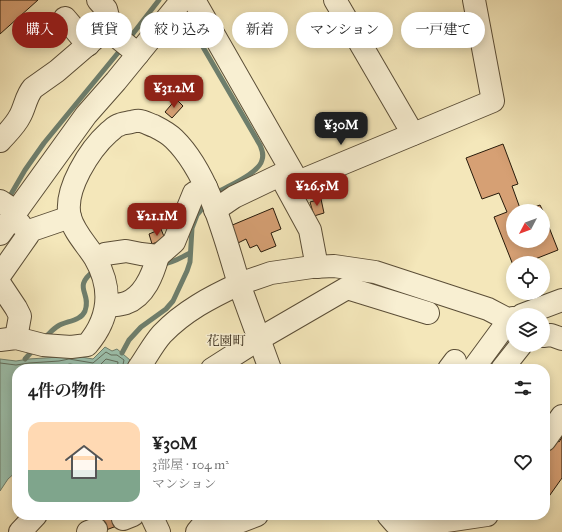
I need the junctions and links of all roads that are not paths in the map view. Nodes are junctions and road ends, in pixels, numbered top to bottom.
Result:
1 (98, 0) edge
2 (182, 0) edge
3 (194, 0) edge
4 (335, 0) edge
5 (474, 0) edge
6 (107, 12) edge
7 (68, 22) edge
8 (76, 31) edge
9 (84, 48) edge
10 (131, 48) edge
11 (138, 54) junction
12 (413, 134) junction
13 (0, 141) edge
14 (206, 187) junction
15 (215, 210) junction
16 (70, 217) junction
17 (4, 218) edge
18 (29, 231) junction
19 (158, 256) junction
20 (96, 259) junction
21 (317, 267) junction
22 (0, 275) edge
23 (0, 284) edge
24 (239, 284) junction
25 (562, 300) edge
26 (107, 306) junction
27 (541, 308) edge
28 (428, 314) dead end
29 (506, 315) edge
30 (506, 326) edge
31 (550, 335) edge
32 (8, 339) edge
33 (259, 339) junction
34 (562, 339) edge
35 (515, 352) edge
36 (141, 364) edge
37 (220, 364) edge
38 (268, 364) edge
39 (461, 364) edge
40 (506, 364) edge
41 (562, 416) edge
42 (550, 433) edge
43 (31, 520) edge
44 (153, 520) edge
45 (206, 520) edge
46 (244, 520) edge
47 (392, 520) edge
48 (453, 520) edge
49 (20, 532) edge
50 (158, 532) edge
51 (196, 532) edge
52 (213, 532) edge

1 - 6 street
2 - 11 street
3 - 12 street
4 - 12 street
5 - 12 street
7 - 8 street
9 - 13 street
10 - 11 street
11 - 17 street
14 - 15 street
14 - 16 street
14 - 19 street
15 - 21 street
15 - 24 street
16 - 18 street
16 - 20 street
17 - 18 street
18 - 22 street
19 - 20 street
19 - 26 street
20 - 26 street
21 - 24 street
21 - 29 street
23 - 32 street
24 - 33 street
24 - 36 street
25 - 27 street
26 - 32 street
28 - 33 street
30 - 39 street
31 - 34 street
33 - 37 street
33 - 38 street
35 - 40 street
41 - 42 street
43 - 49 street
44 - 50 street
45 - 51 street
46 - 52 street
47 - 48 street

